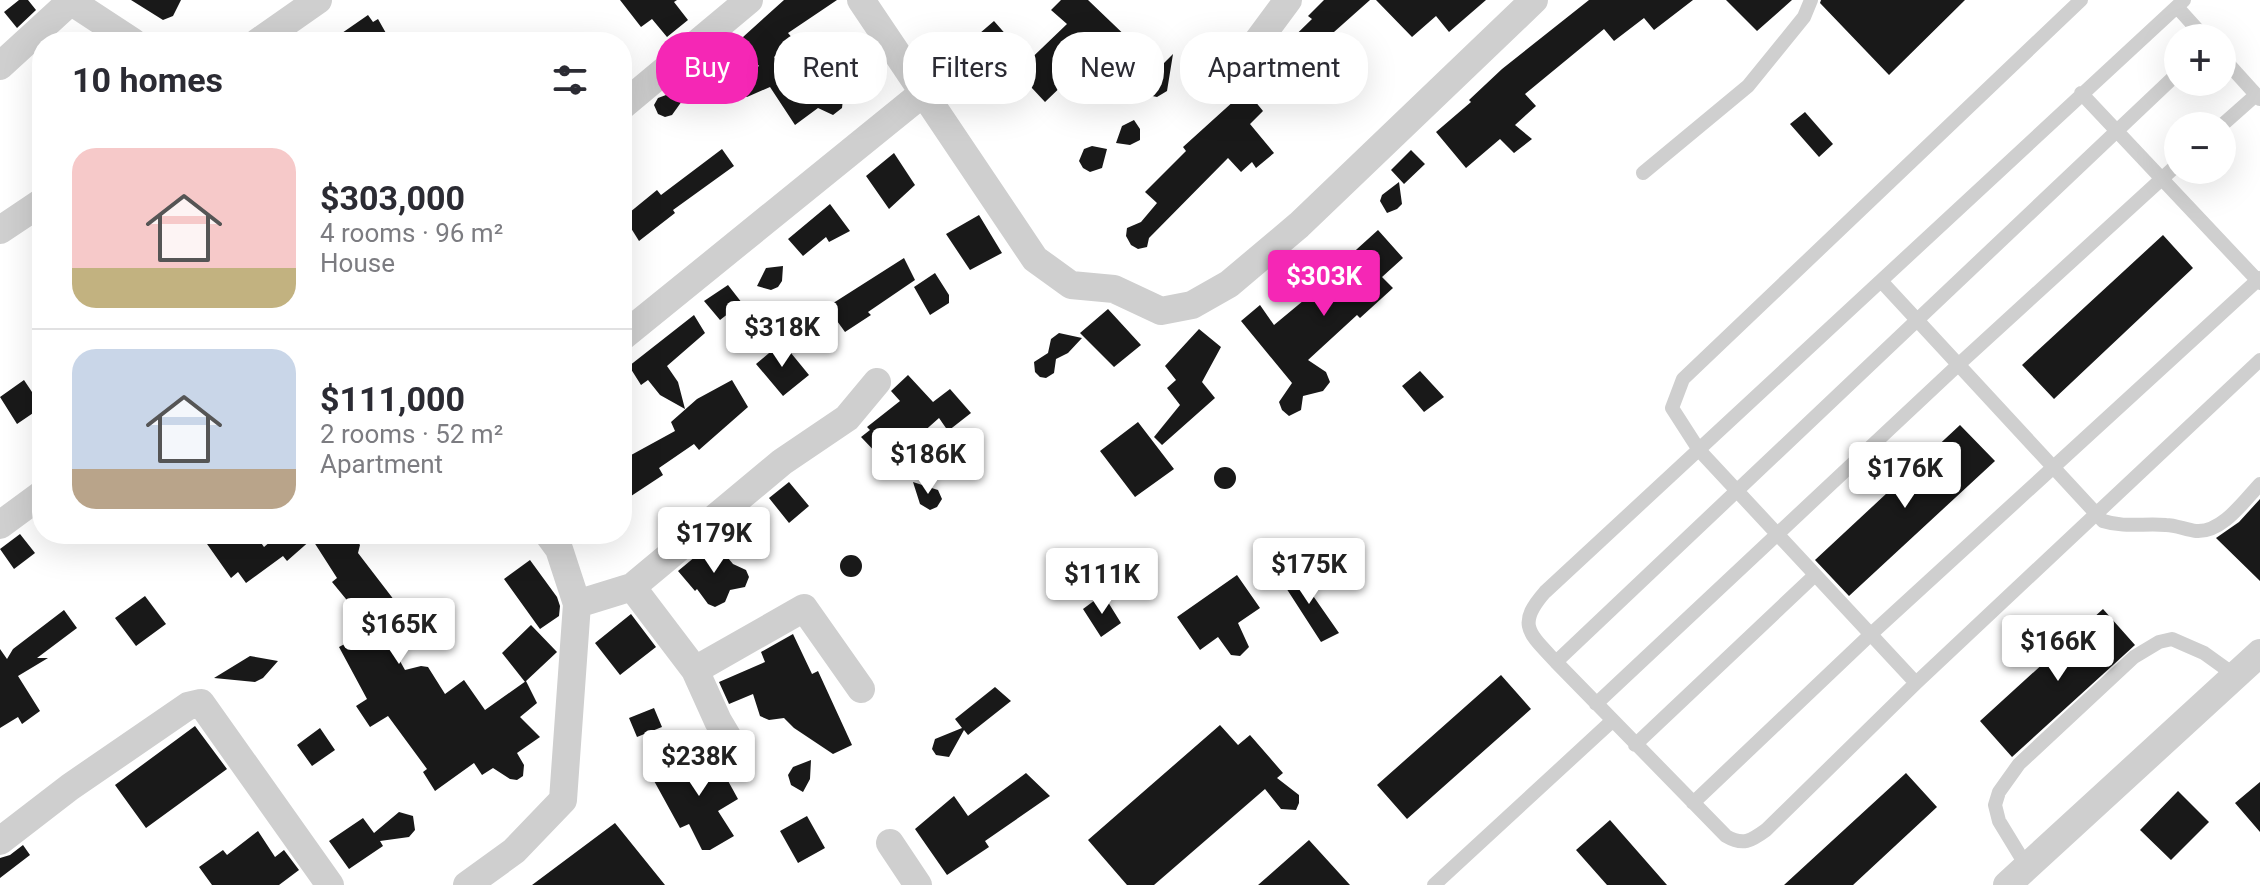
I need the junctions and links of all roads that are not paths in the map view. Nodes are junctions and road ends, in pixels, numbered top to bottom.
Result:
1 (318, 0) edge
2 (749, 0) edge
3 (861, 0) edge
4 (1288, 0) edge
5 (1534, 0) edge
6 (1811, 0) edge
7 (2081, 0) edge
8 (70, 1) edge
9 (2181, 3) edge
10 (2195, 24) edge
11 (37, 32) edge
12 (118, 32) edge
13 (272, 32) edge
14 (1264, 32) edge
15 (32, 36) edge
16 (903, 63) edge
17 (0, 66) edge
18 (2236, 73) edge
19 (2164, 86) edge
20 (2081, 93) junction
21 (2258, 97) edge
22 (632, 98) edge
23 (909, 104) edge
24 (930, 104) edge
25 (2236, 114) edge
26 (2116, 130) junction
27 (1643, 173) dead end
28 (2164, 176) edge
29 (2161, 178) junction
30 (32, 209) edge
31 (0, 230) edge
32 (1881, 281) junction
33 (2259, 281) edge
34 (1918, 322) junction
35 (632, 329) edge
36 (2260, 360) edge
37 (1958, 365) junction
38 (877, 382) dead end
39 (1699, 450) junction
40 (2053, 469) junction
41 (2260, 484) edge
42 (1737, 491) junction
43 (32, 501) edge
44 (2095, 515) junction
45 (0, 525) edge
46 (1776, 534) junction
47 (555, 544) edge
48 (1815, 575) junction
49 (632, 587) junction
50 (577, 604) junction
51 (1870, 635) junction
52 (2260, 653) edge
53 (1556, 662) junction
54 (695, 670) junction
55 (2236, 676) junction
56 (1916, 683) junction
57 (861, 689) dead end
58 (1596, 704) junction
59 (1612, 721) junction
60 (1635, 745) junction
61 (737, 753) dead end
62 (1693, 803) junction
63 (0, 841) edge
64 (890, 843) dead end
65 (2017, 876) edge
66 (330, 885) edge
67 (467, 885) edge
68 (918, 885) edge
69 (1434, 885) edge

1 - 13 street
2 - 22 street
3 - 16 street
4 - 14 street
5 - 24 street
6 - 27 lane
7 - 39 lane
8 - 11 street
8 - 12 street
9 - 10 lane
9 - 20 lane
15 - 17 street
18 - 21 lane
19 - 26 lane
20 - 26 lane
20 - 32 lane
21 - 25 lane
23 - 35 street
26 - 29 lane
26 - 34 lane
28 - 29 lane
29 - 33 lane
29 - 37 lane
30 - 31 street
32 - 34 lane
32 - 39 lane
33 - 40 lane
34 - 37 lane
34 - 42 lane
36 - 44 lane
37 - 40 lane
37 - 46 lane
38 - 49 street
39 - 42 lane
39 - 53 lane
40 - 44 lane
40 - 51 lane
41 - 44 lane
42 - 46 lane
42 - 53 lane
43 - 45 street
44 - 56 lane
46 - 48 lane
46 - 58 lane
47 - 50 street
48 - 51 lane
48 - 60 lane
49 - 50 street
49 - 54 street
50 - 67 street
51 - 56 lane
51 - 62 lane
52 - 55 street
53 - 58 lane
54 - 57 street
54 - 61 street
55 - 65 street
55 - 65 lane
56 - 62 lane
58 - 59 lane
59 - 60 lane
59 - 69 lane
60 - 62 lane
63 - 66 street
64 - 68 street

